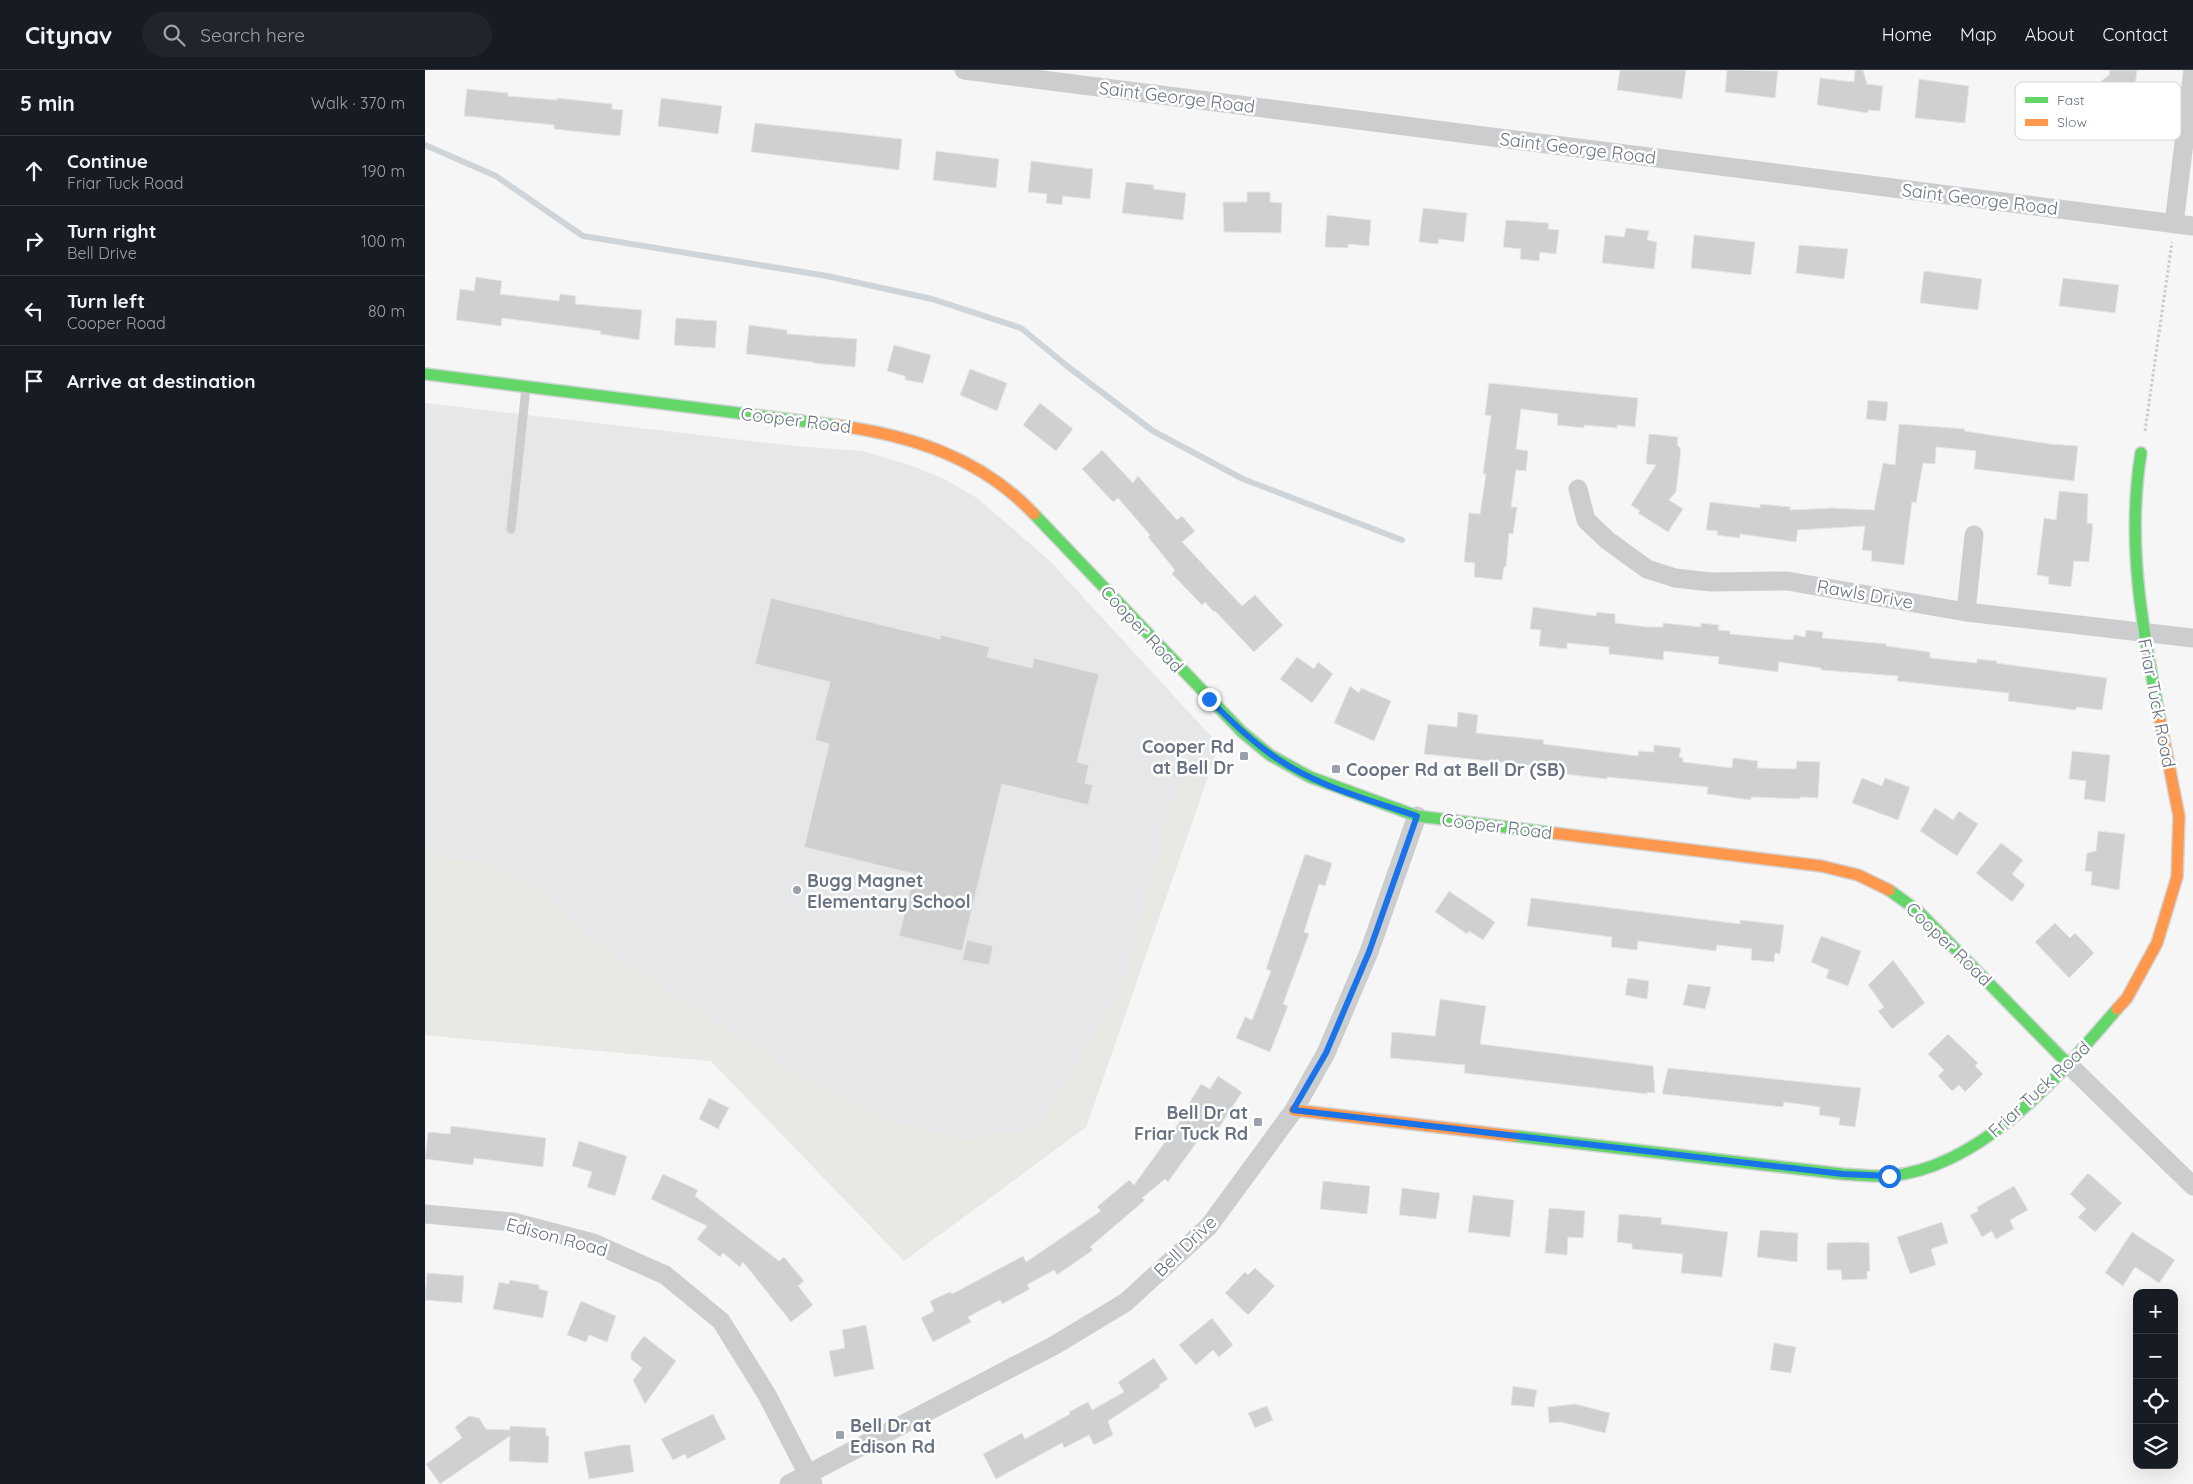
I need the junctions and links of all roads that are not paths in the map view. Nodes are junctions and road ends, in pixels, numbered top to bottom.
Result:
1 (964, 70) edge
2 (2193, 70) edge
3 (2174, 224) junction
4 (2193, 226) edge
5 (425, 374) edge
6 (526, 387) junction
7 (2141, 453) road end
8 (1578, 488) dead end
9 (511, 529) dead end
10 (1974, 535) dead end
11 (1966, 612) junction
12 (2143, 632) junction
13 (2193, 638) edge
14 (1417, 816) junction
15 (2069, 1065) junction
16 (1293, 1110) junction
17 (2193, 1186) edge
18 (425, 1214) edge
19 (811, 1479) edge
20 (789, 1484) edge

1 - 3 street, Saint George Road
2 - 3 street
3 - 4 street, Saint George Road
5 - 6 street, Cooper Road
6 - 9 lane
6 - 14 street, Cooper Road
7 - 12 street, Friar Tuck Road
8 - 11 street, Rawls Drive
10 - 11 street
11 - 12 street, Rawls Drive
12 - 13 street, Rawls Drive
12 - 15 street, Friar Tuck Road
14 - 15 street, Cooper Road
14 - 16 street, Bell Drive
15 - 16 street, Friar Tuck Road
15 - 17 street, Cooper Road
16 - 19 street, Bell Drive
18 - 19 street, Edison Road
19 - 20 street, Bell Drive

